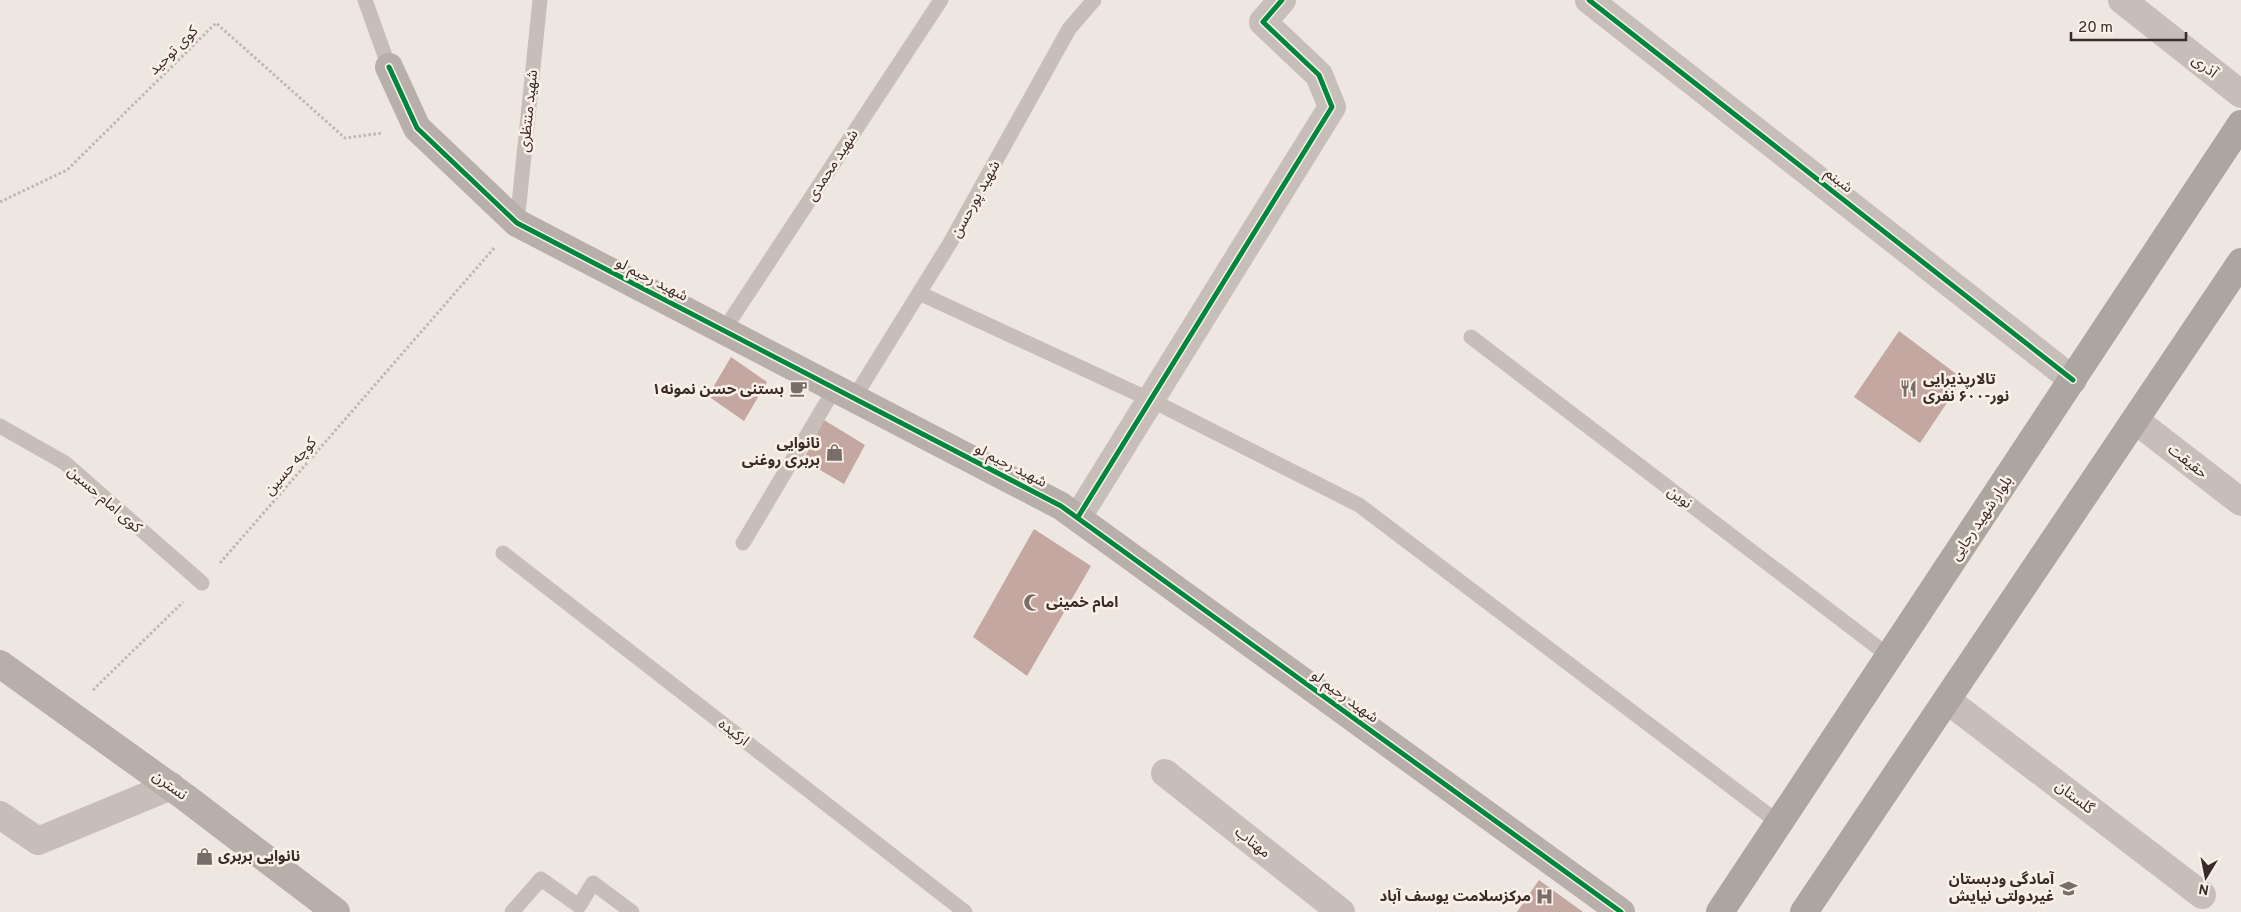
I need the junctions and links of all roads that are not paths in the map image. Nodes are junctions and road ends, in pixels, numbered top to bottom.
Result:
1 (365, 0) edge
2 (540, 0) edge
3 (940, 0) edge
4 (1094, 0) edge
5 (1282, 0) edge
6 (1589, 0) edge
7 (2122, 0) edge
8 (389, 67) joint
9 (2241, 94) edge
10 (2241, 124) edge
11 (517, 223) junction
12 (2241, 262) edge
13 (919, 294) junction
14 (724, 330) junction
15 (1470, 337) dead end
16 (2073, 380) junction
17 (844, 393) junction
18 (1151, 400) junction
19 (2135, 420) junction
20 (0, 426) edge
21 (2241, 502) edge
22 (1078, 518) junction
23 (743, 543) dead end
24 (503, 553) dead end
25 (202, 584) road end
26 (1889, 656) junction
27 (0, 664) edge
28 (1947, 700) junction
29 (1165, 773) dead end
30 (171, 786) junction
31 (0, 815) edge
32 (1779, 823) junction
33 (2202, 895) dead end
34 (1806, 911) edge
35 (336, 912) edge
36 (512, 912) edge
37 (632, 912) edge
38 (965, 912) edge
39 (1341, 912) edge
40 (1621, 912) edge
41 (1720, 912) edge

1 - 8 lane
2 - 11 lane, شهید منتظری
3 - 14 lane, شهید محمدی
4 - 13 lane, شهید پورحسن
5 - 18 street
6 - 16 street, شبنم
7 - 9 street, آذری
8 - 11 street, شهید رحیم لو
10 - 16 highway, بلوار شهید رجایی
11 - 14 street, شهید رحیم لو
12 - 19 highway
13 - 17 lane, شهید پورحسن
13 - 18 lane
14 - 17 street, شهید رحیم لو
15 - 26 lane, نوین
16 - 26 highway, بلوار شهید رجایی
17 - 22 street, شهید رحیم لو
17 - 23 lane, شهید پورحسن
18 - 22 street
18 - 32 lane
19 - 21 street, حقیقت
19 - 28 highway
20 - 25 lane, کوی امام حسین
22 - 40 street, شهید رحیم لو
24 - 38 lane, ارکیده
26 - 32 highway, بلوار شهید رجایی
27 - 30 street, نسترن
28 - 33 street, گلستان
28 - 34 highway
29 - 39 street, مهتاب
30 - 31 street
30 - 35 street, نسترن
32 - 41 highway, بلوار شهید رجایی
36 - 37 lane

